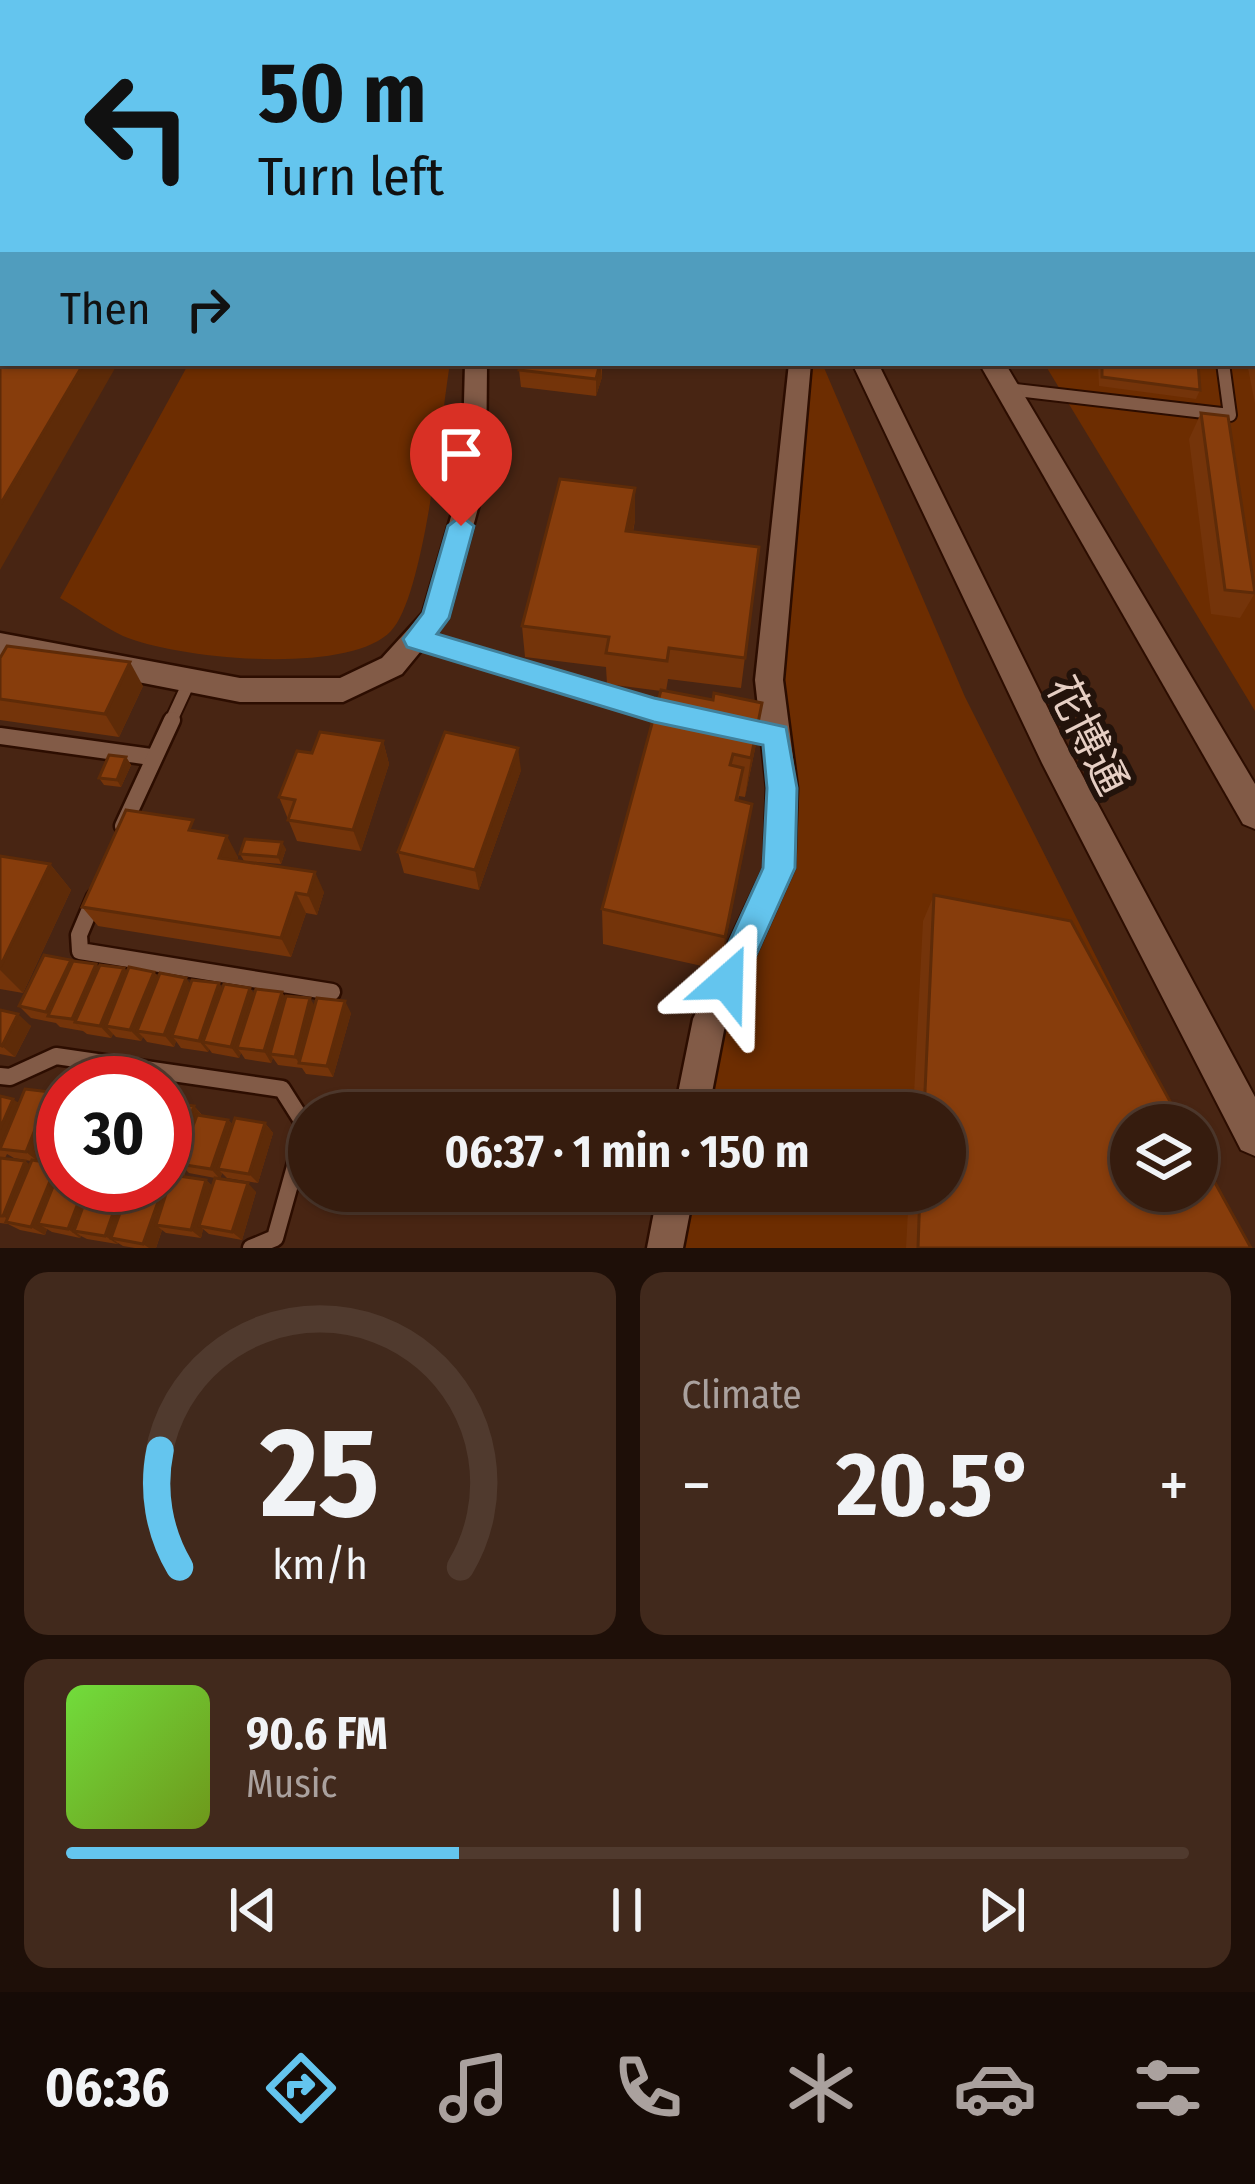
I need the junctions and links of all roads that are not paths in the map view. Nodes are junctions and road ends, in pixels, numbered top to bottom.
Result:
1 (476, 366) edge
2 (800, 366) edge
3 (866, 366) edge
4 (1222, 366) edge
5 (998, 376) edge
6 (416, 639) junction
7 (0, 644) edge
8 (189, 682) junction
9 (694, 719) edge
10 (0, 736) edge
11 (151, 757) junction
12 (1255, 814) edge
13 (115, 846) edge
14 (106, 868) edge
15 (332, 992) dead end
16 (0, 1076) edge
17 (695, 1092) edge
18 (1255, 1136) edge
19 (672, 1212) edge
20 (251, 1248) edge
21 (665, 1248) edge

1 - 6 street
2 - 17 street
3 - 18 street, 花博通
4 - 5 lane
5 - 12 street
6 - 8 street
6 - 9 lane
7 - 8 street
8 - 11 lane
10 - 11 lane
11 - 13 lane
14 - 15 lane
16 - 20 lane
19 - 21 street

